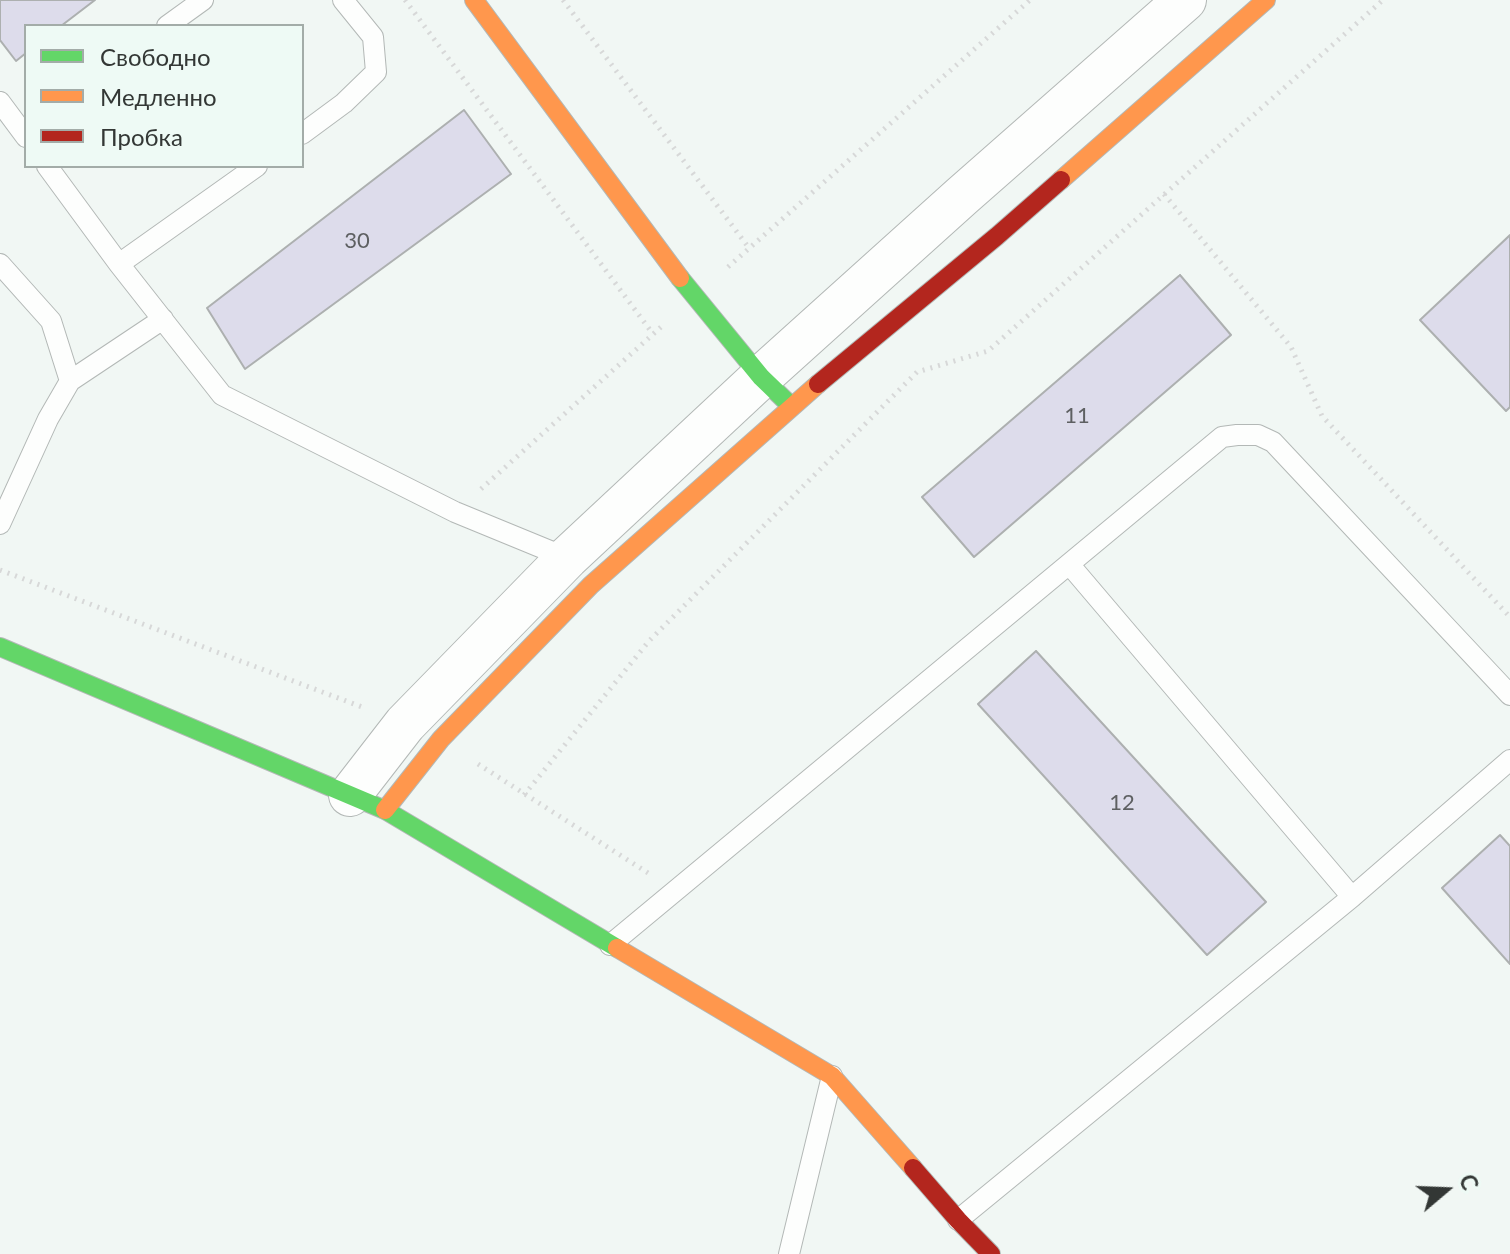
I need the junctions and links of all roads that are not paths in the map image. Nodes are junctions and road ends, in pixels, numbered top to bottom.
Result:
1 (203, 0) edge
2 (343, 0) edge
3 (474, 0) edge
4 (1185, 0) edge
5 (1266, 0) edge
6 (170, 24) edge
7 (0, 102) edge
8 (24, 132) edge
9 (304, 133) edge
10 (48, 168) edge
11 (254, 168) edge
12 (0, 264) edge
13 (119, 264) junction
14 (163, 319) junction
15 (761, 377) junction
16 (70, 381) junction
17 (791, 406) junction
18 (0, 524) edge
19 (567, 558) junction
20 (1069, 564) junction
21 (0, 647) edge
22 (1510, 695) edge
23 (423, 731) junction
24 (1510, 760) edge
25 (368, 802) junction
26 (1352, 897) junction
27 (610, 945) junction
28 (832, 1076) junction
29 (958, 1220) junction
30 (789, 1254) edge
31 (991, 1254) edge

1 - 6 lane
2 - 9 lane
3 - 15 street
4 - 15 street
5 - 17 street
7 - 8 lane
10 - 13 lane
11 - 13 lane
12 - 16 lane
13 - 14 lane
14 - 16 lane
14 - 19 lane
15 - 17 street
15 - 19 street
16 - 18 lane
17 - 23 street
19 - 23 street
20 - 22 lane
20 - 26 lane
20 - 27 lane
21 - 25 street
23 - 25 street
24 - 26 lane
25 - 27 street
26 - 29 lane
27 - 28 street
28 - 29 street
28 - 30 lane
29 - 31 street

